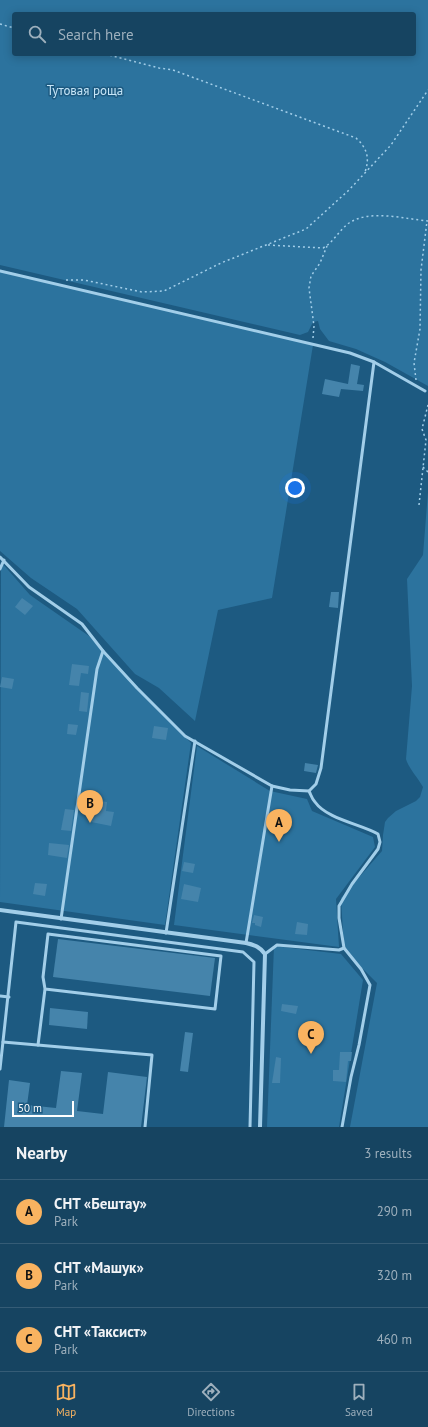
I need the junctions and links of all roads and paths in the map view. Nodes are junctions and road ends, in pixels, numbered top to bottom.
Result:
1 (0, 24) edge
2 (12, 27) edge
3 (113, 56) edge
4 (428, 90) edge
5 (364, 174) junction
6 (427, 221) edge
7 (267, 245) junction
8 (327, 245) junction
9 (0, 271) edge
10 (54, 284) junction
11 (312, 344) junction
12 (374, 362) junction
13 (425, 391) joint
14 (428, 405) edge
15 (423, 467) junction
16 (428, 472) edge
17 (419, 505) dead end
18 (0, 557) edge
19 (4, 560) junction
20 (0, 570) edge
21 (103, 651) junction
22 (195, 741) junction
23 (272, 786) junction
24 (309, 791) junction
25 (0, 910) edge
26 (61, 919) junction
27 (166, 933) junction
28 (246, 943) junction
29 (344, 948) junction
30 (265, 954) junction
31 (45, 989) junction
32 (0, 996) edge
33 (9, 997) junction
34 (0, 1028) edge
35 (5, 1028) junction
36 (3, 1042) junction
37 (38, 1045) junction
38 (0, 1069) edge
39 (145, 1127) edge
40 (250, 1127) edge
41 (260, 1127) edge
42 (342, 1127) edge

1 - 2 path
3 - 5 path
4 - 5 path
5 - 7 path
6 - 8 path
6 - 13 path
7 - 8 path
7 - 10 path
8 - 11 path
9 - 10 lane
10 - 11 lane
11 - 12 lane
12 - 13 lane
12 - 24 lane
14 - 15 path
15 - 16 path
15 - 17 path
18 - 19 lane
19 - 20 lane
19 - 21 lane
21 - 22 lane
21 - 26 lane
22 - 23 lane
22 - 27 lane
23 - 24 lane
23 - 28 lane
24 - 29 lane
25 - 26 street
26 - 27 street
27 - 28 street
28 - 30 street
29 - 30 lane
29 - 42 lane
30 - 41 street
31 - 31 lane
31 - 37 lane
32 - 33 lane
33 - 35 lane
33 - 40 lane
34 - 35 lane
35 - 36 lane
36 - 37 lane
36 - 38 lane
37 - 39 lane

